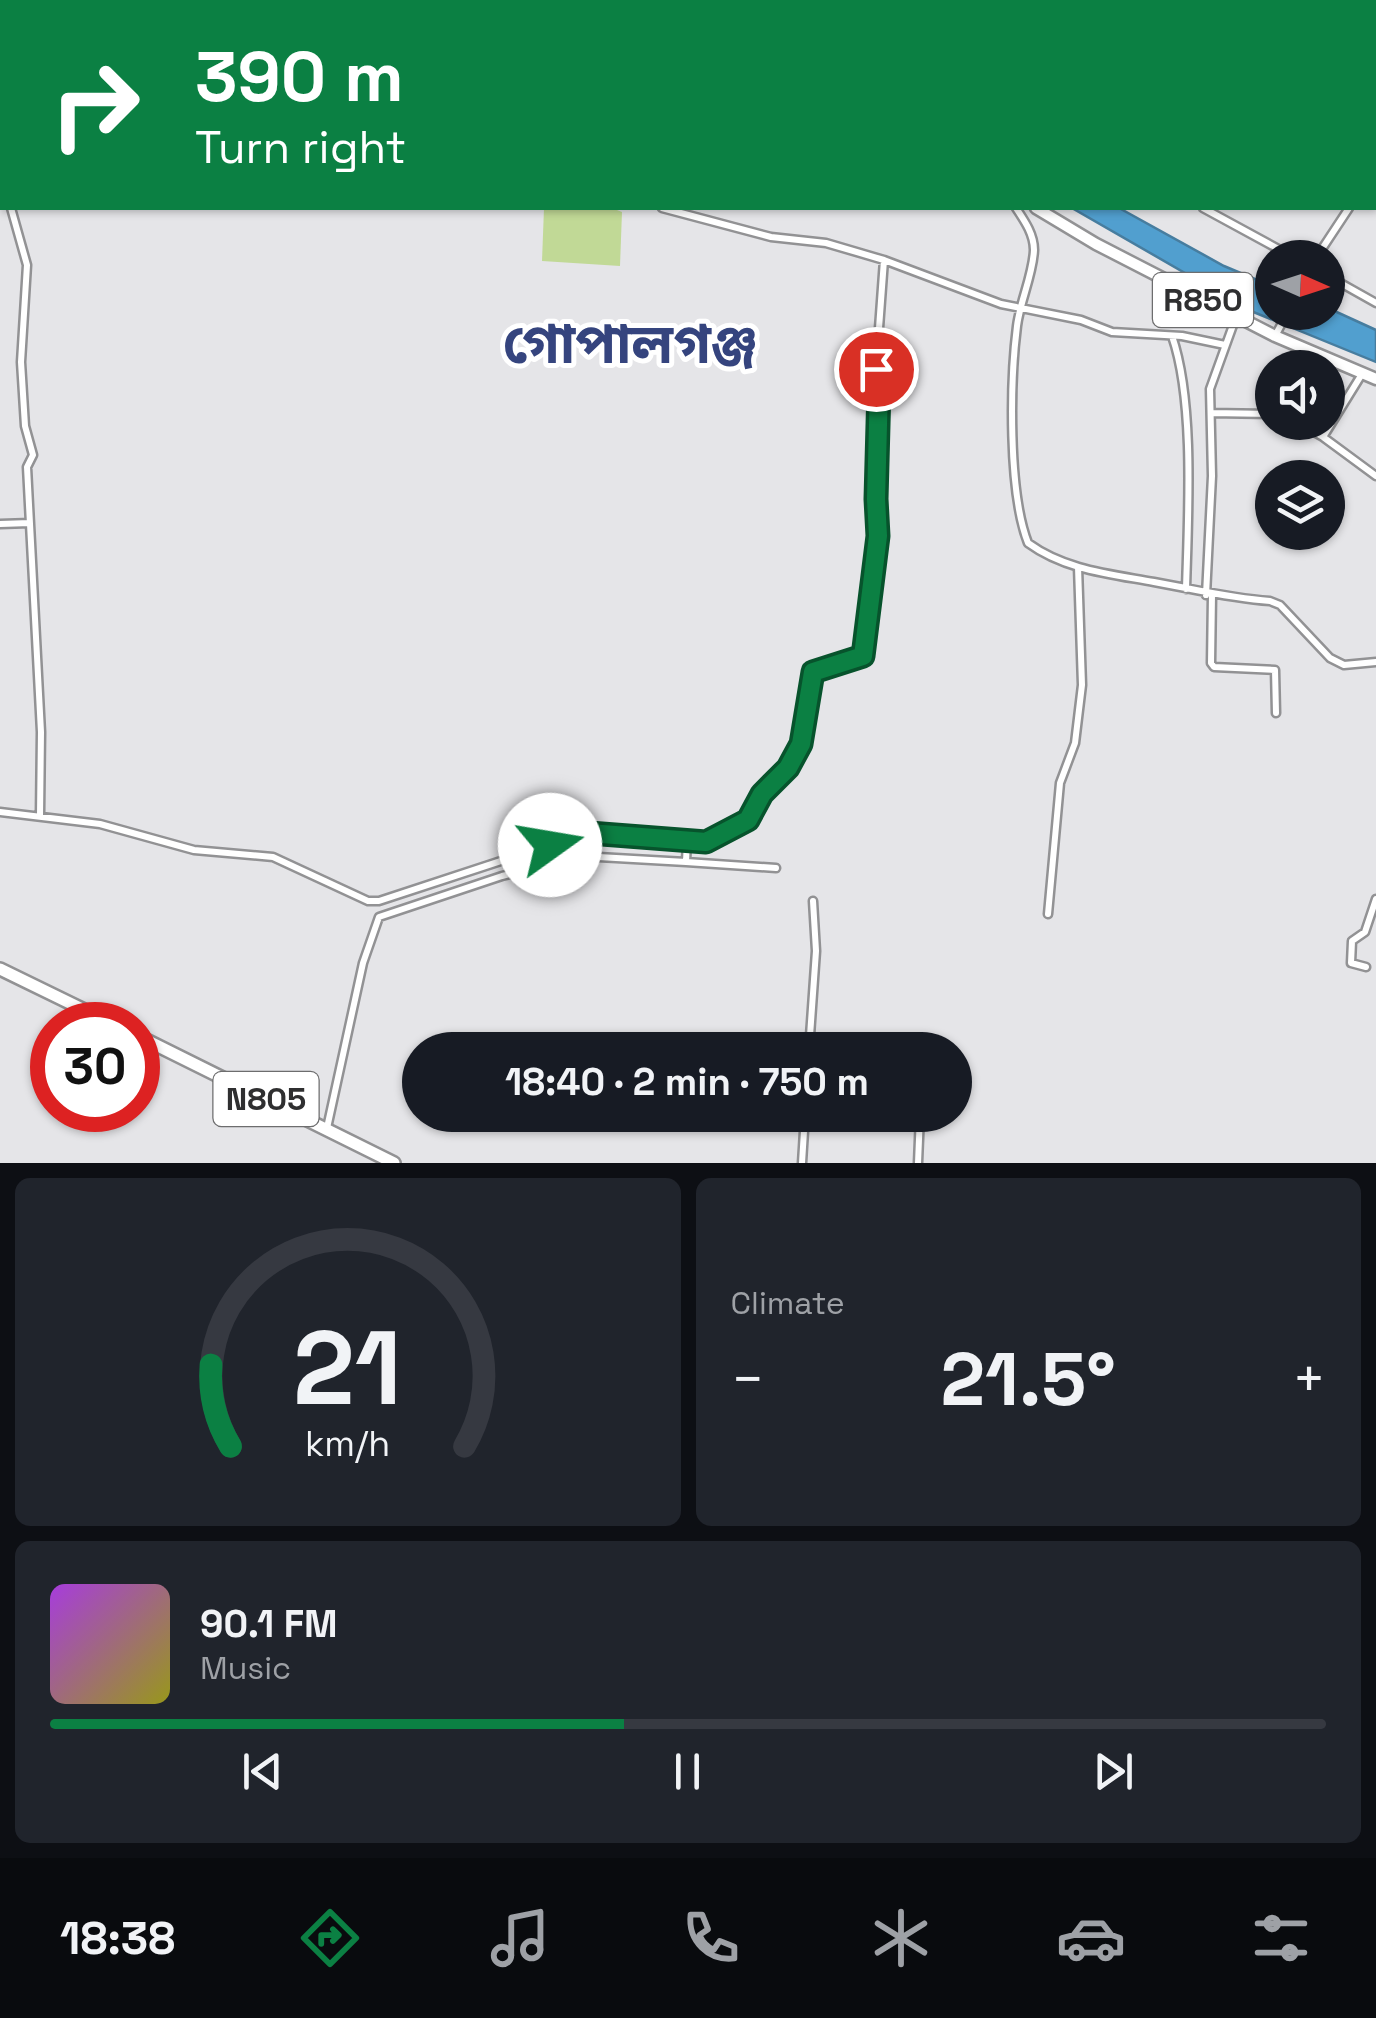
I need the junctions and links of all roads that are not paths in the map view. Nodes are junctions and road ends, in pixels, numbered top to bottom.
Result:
1 (12, 210) edge
2 (670, 210) edge
3 (1017, 210) edge
4 (1039, 210) edge
5 (1208, 210) edge
6 (1348, 210) edge
7 (1262, 240) edge
8 (1328, 240) edge
9 (884, 260) junction
10 (1345, 286) edge
11 (1376, 303) edge
12 (1021, 310) junction
13 (1236, 316) junction
14 (1279, 330) edge
15 (1172, 336) junction
16 (1275, 336) junction
17 (1225, 345) junction
18 (1299, 350) edge
19 (1345, 369) edge
20 (1362, 374) junction
21 (1376, 378) edge
22 (1345, 401) edge
23 (1211, 413) junction
24 (1255, 414) edge
25 (1327, 440) edge
26 (1376, 476) edge
27 (30, 523) junction
28 (0, 524) edge
29 (1078, 567) junction
30 (1186, 589) junction
31 (1209, 595) junction
32 (1376, 662) edge
33 (1276, 713) dead end
34 (0, 812) edge
35 (40, 815) junction
36 (687, 842) junction
37 (686, 860) junction
38 (776, 868) dead end
39 (1376, 899) edge
40 (813, 901) dead end
41 (379, 902) junction
42 (1048, 914) dead end
43 (379, 915) junction
44 (1366, 967) dead end
45 (0, 969) edge
46 (68, 1002) edge
47 (811, 1032) edge
48 (160, 1047) edge
49 (327, 1130) junction
50 (803, 1132) edge
51 (919, 1132) edge
52 (394, 1163) edge
53 (802, 1163) edge
54 (918, 1163) edge

1 - 27 street
2 - 9 street
3 - 12 street
4 - 13 main road, R850
5 - 7 street
6 - 8 street
9 - 12 street
9 - 36 street
10 - 11 street
12 - 15 street
12 - 29 street
13 - 16 main road, R850
13 - 17 street
14 - 16 street
15 - 17 street
15 - 30 street
16 - 18 main road, R850
17 - 23 street
19 - 20 main road, R850
20 - 21 main road, R850
20 - 22 street
23 - 24 street
23 - 31 street
25 - 26 street
27 - 28 street
27 - 35 street
29 - 30 street
29 - 42 street
30 - 31 street
31 - 32 street
31 - 33 street
34 - 35 street
35 - 41 street
36 - 37 street
36 - 41 street
37 - 38 street
37 - 43 street
39 - 44 street
40 - 47 street
41 - 43 street
43 - 49 street
45 - 46 highway
48 - 49 highway, N805
49 - 52 highway, N805
50 - 53 street
51 - 54 street

